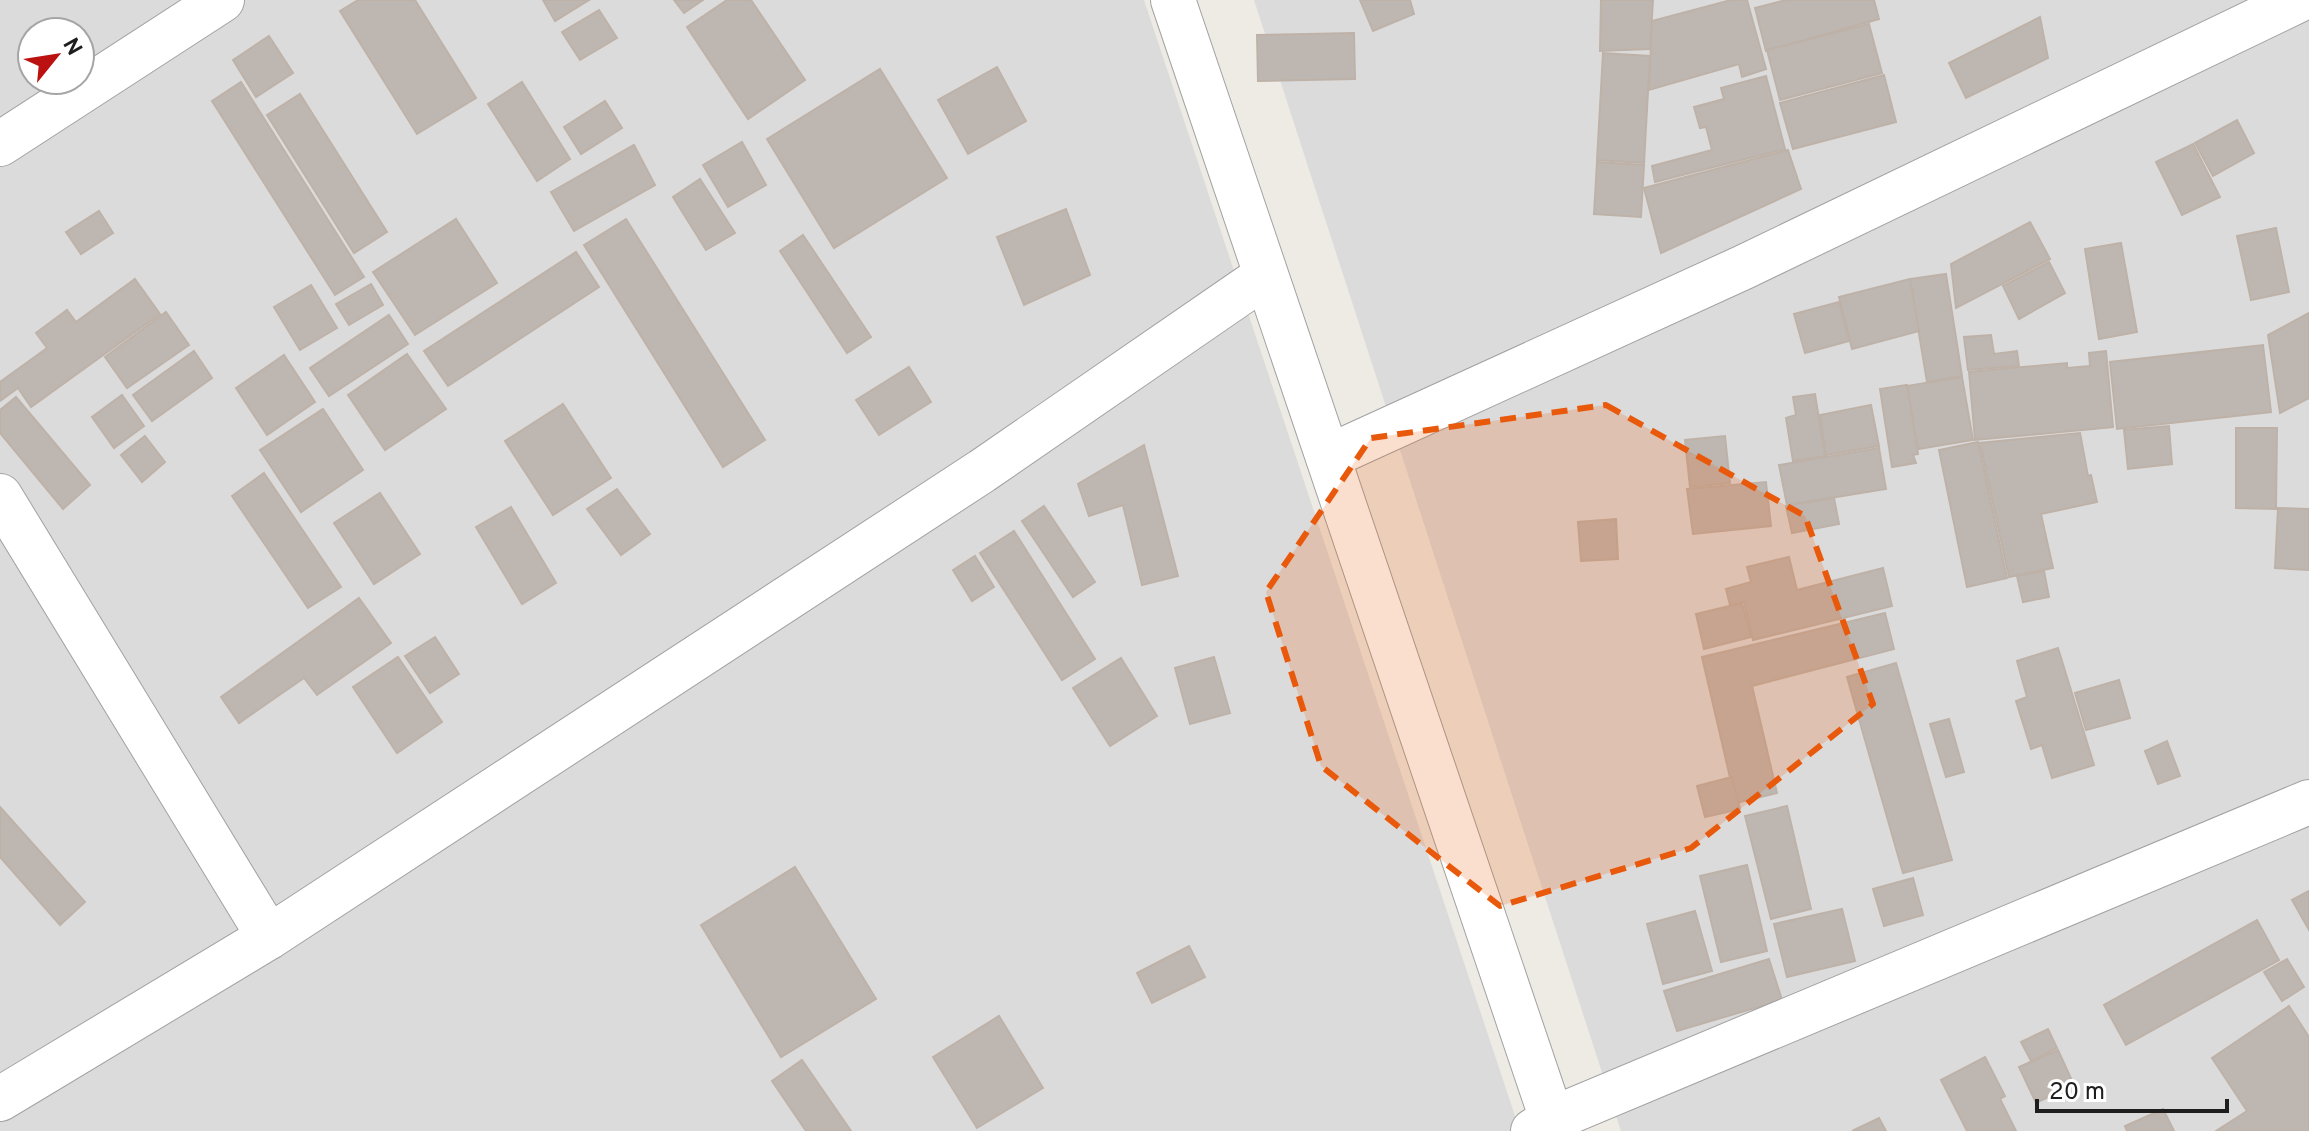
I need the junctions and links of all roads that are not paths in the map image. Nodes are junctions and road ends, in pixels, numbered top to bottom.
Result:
1 (222, 0) edge
2 (1173, 0) edge
3 (2299, 0) edge
4 (0, 144) edge
5 (1265, 276) junction
6 (1328, 457) junction
7 (0, 496) edge
8 (2309, 802) edge
9 (269, 937) junction
10 (0, 1099) edge
11 (0, 1113) edge
12 (1547, 1127) edge
13 (12, 1131) edge

1 - 4 street
2 - 5 street
3 - 6 street
5 - 6 street
5 - 9 street
6 - 12 street
7 - 9 street
8 - 12 street
9 - 10 street
11 - 13 street

